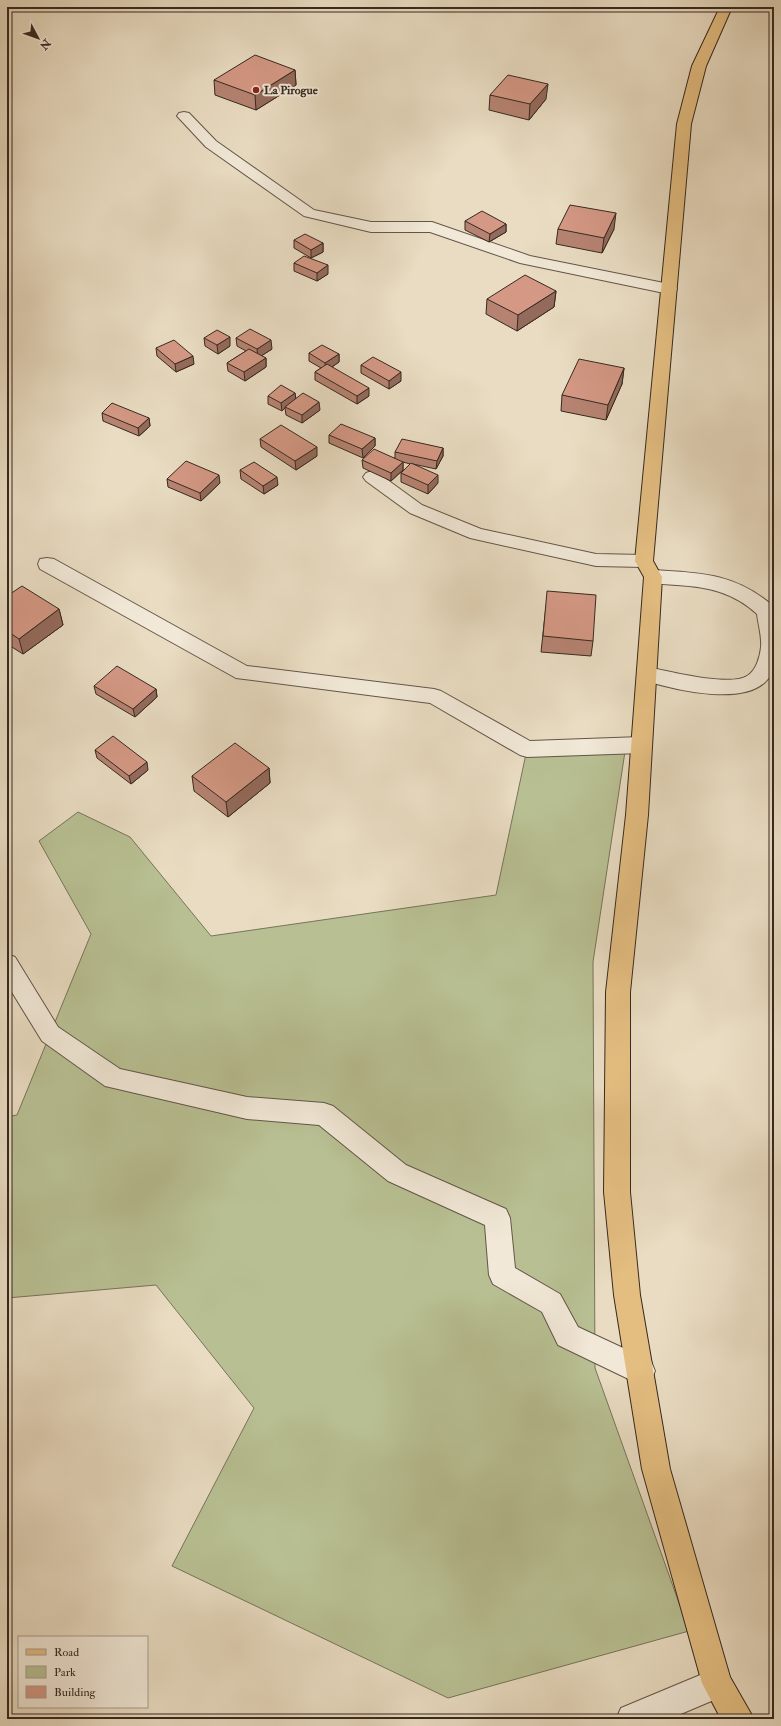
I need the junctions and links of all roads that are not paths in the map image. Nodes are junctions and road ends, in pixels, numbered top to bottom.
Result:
1 (726, 7) edge
2 (184, 116) dead end
3 (669, 290) junction
4 (372, 477) dead end
5 (47, 564) dead end
6 (648, 569) junction
7 (647, 674) junction
8 (641, 745) junction
9 (7, 964) edge
10 (640, 1370) junction
11 (717, 1683) junction
12 (632, 1719) edge
13 (738, 1719) edge

1 - 3 main road
2 - 3 street
3 - 6 main road
4 - 6 street
5 - 8 street
6 - 7 main road
6 - 7 street
7 - 8 main road
8 - 10 main road
9 - 10 street
10 - 11 main road
11 - 12 street
11 - 13 main road

